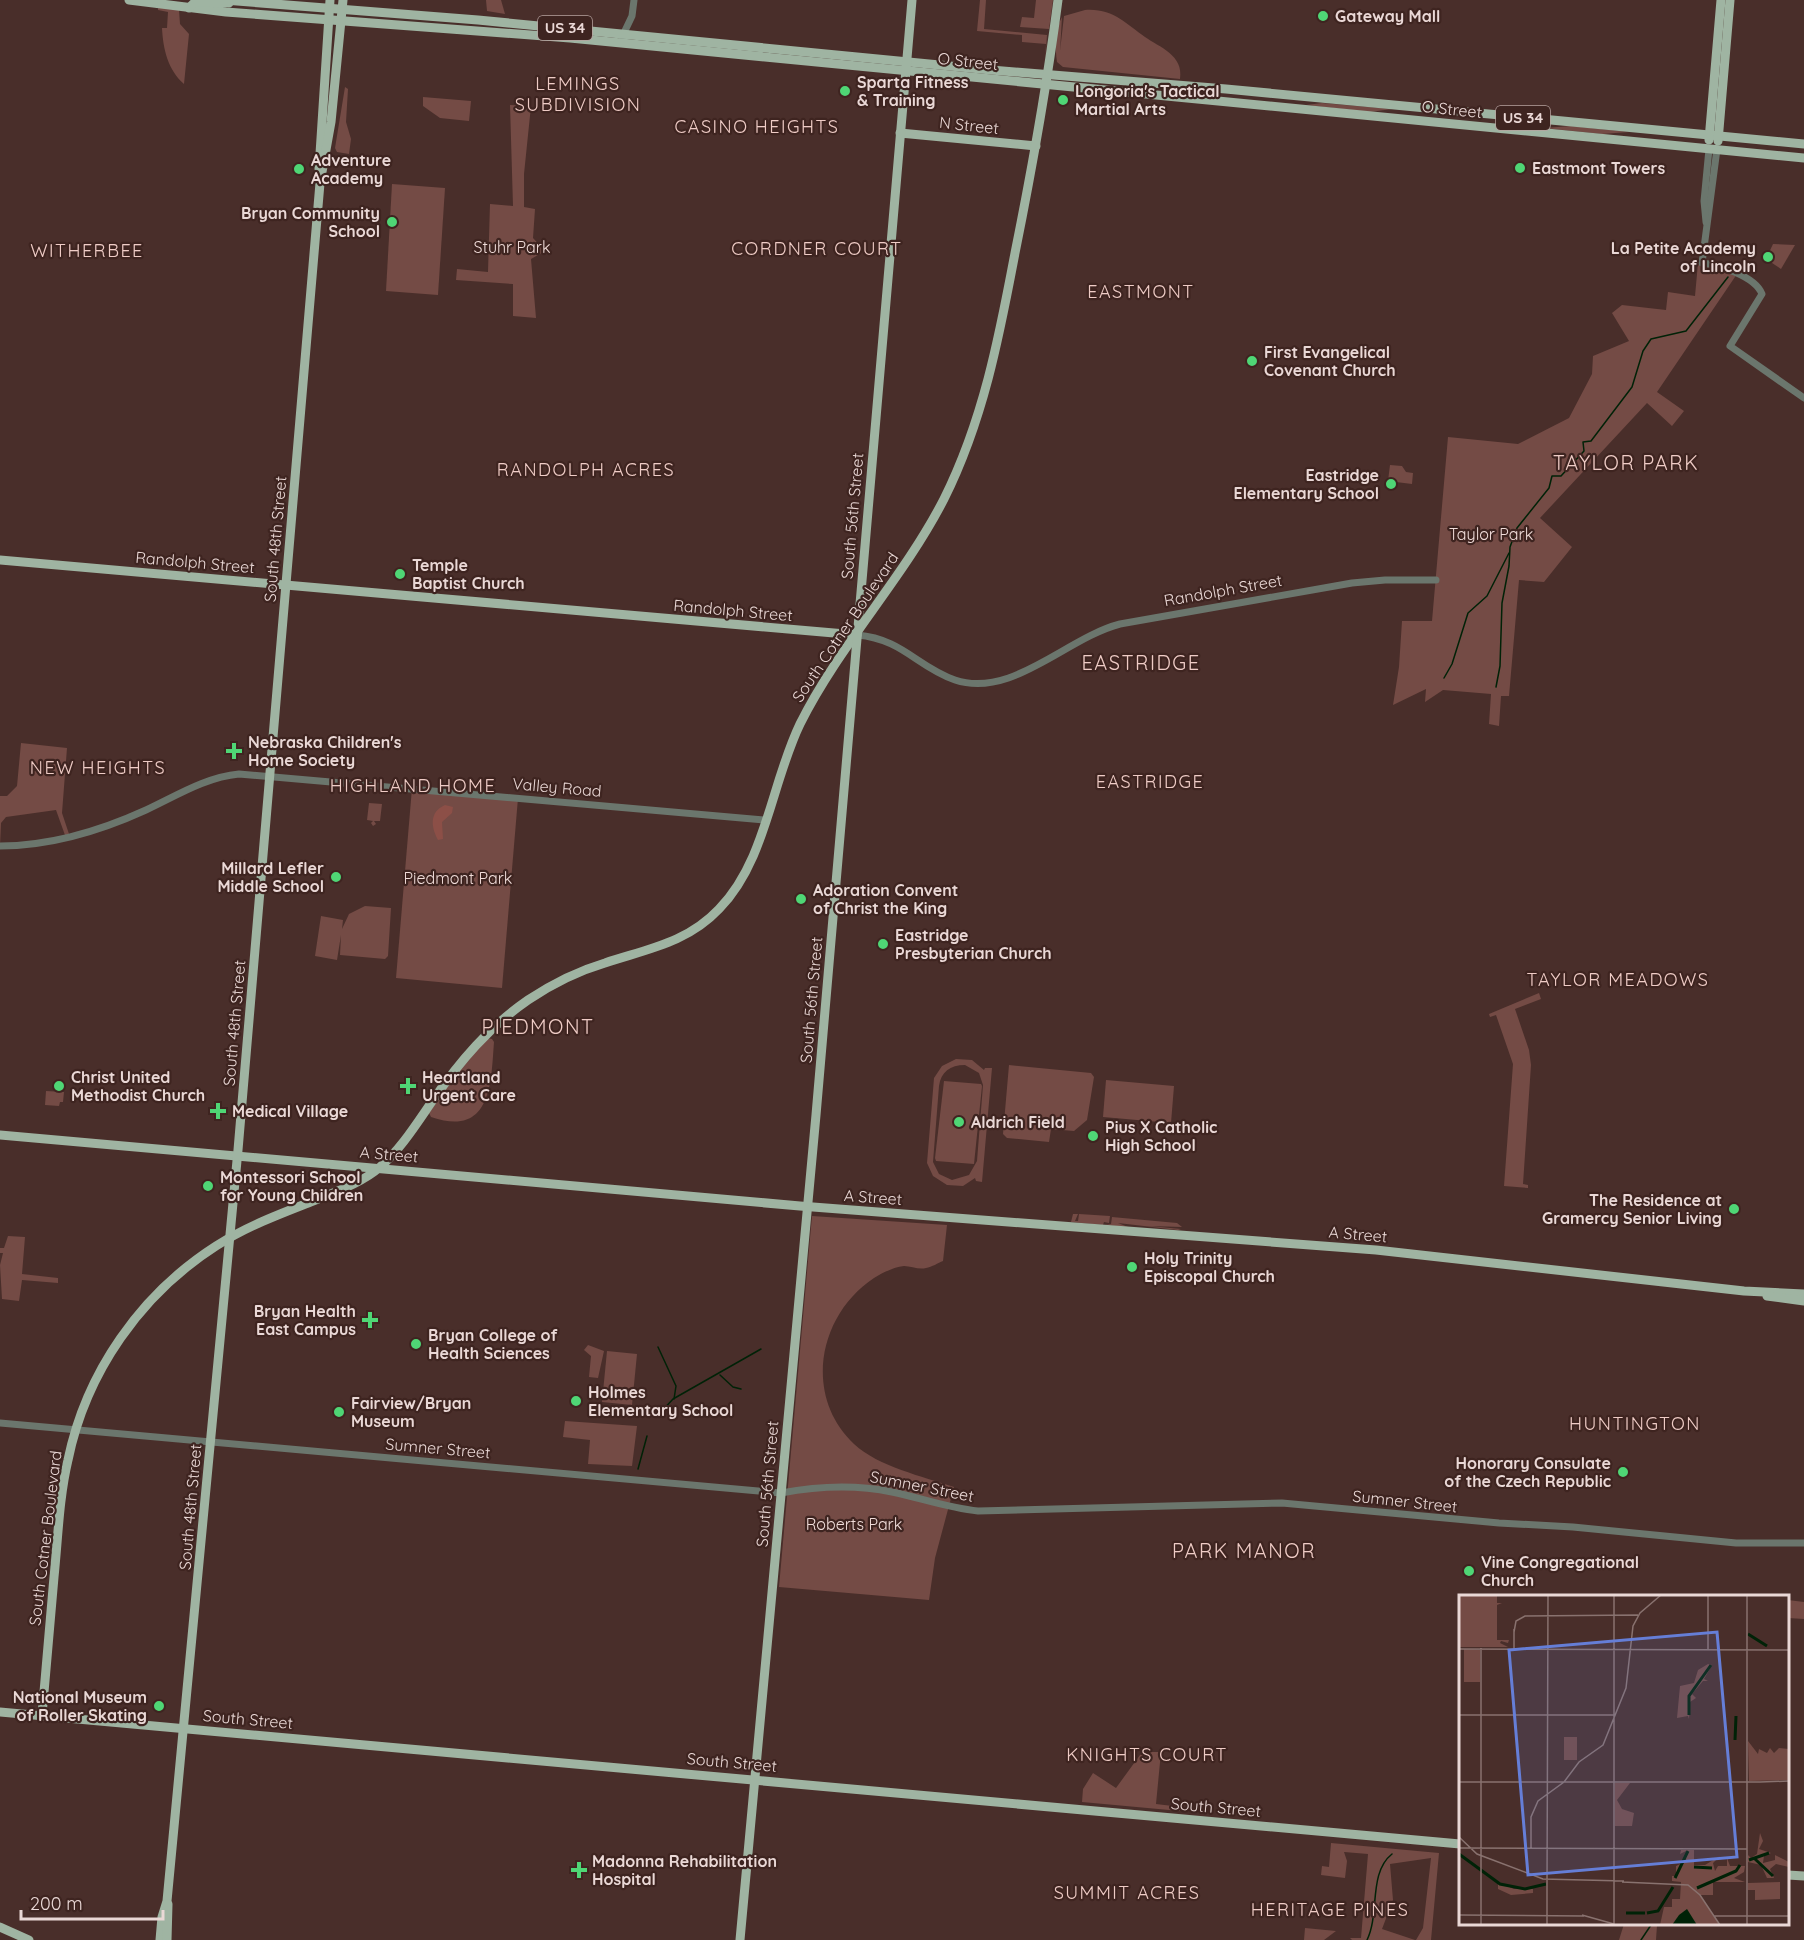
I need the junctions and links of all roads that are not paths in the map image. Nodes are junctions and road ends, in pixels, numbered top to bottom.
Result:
1 (129, 0) edge
2 (224, 0) edge
3 (634, 0) edge
4 (912, 0) edge
5 (1057, 0) edge
6 (1723, 0) edge
7 (1730, 0) edge
8 (237, 2) junction
9 (330, 4) edge
10 (342, 4) edge
11 (189, 8) junction
12 (478, 20) junction
13 (329, 21) junction
14 (341, 22) junction
15 (536, 25) junction
16 (1728, 26) junction
17 (416, 27) junction
18 (475, 30) junction
19 (627, 34) junction
20 (623, 44) junction
21 (906, 66) junction
22 (1048, 80) junction
23 (900, 133) junction
24 (1714, 136) junction
25 (1804, 144) edge
26 (1036, 146) junction
27 (1713, 149) junction
28 (1804, 158) edge
29 (320, 183) junction
30 (1804, 398) edge
31 (0, 560) edge
32 (1436, 580) dead end
33 (286, 585) junction
34 (860, 598) junction
35 (878, 603) junction
36 (856, 635) junction
37 (270, 776) junction
38 (765, 820) junction
39 (0, 846) edge
40 (0, 1135) edge
41 (238, 1156) junction
42 (379, 1168) junction
43 (807, 1207) junction
44 (230, 1237) junction
45 (1744, 1291) junction
46 (1804, 1294) edge
47 (1804, 1301) edge
48 (0, 1423) edge
49 (76, 1429) junction
50 (211, 1442) junction
51 (781, 1493) junction
52 (1804, 1543) edge
53 (0, 1712) edge
54 (42, 1715) junction
55 (184, 1728) junction
56 (755, 1779) junction
57 (1459, 1844) edge
58 (1789, 1875) edge
59 (1804, 1876) edge
60 (167, 1901) junction
61 (0, 1927) edge
62 (28, 1940) edge
63 (160, 1940) edge
64 (167, 1940) edge
65 (740, 1940) edge

1 - 11 main road, O Street / US 34
2 - 8 main road, O Street / US 34
3 - 19 street
4 - 21 main road, South 56th Street
5 - 22 main road, South Cotner Boulevard
6 - 16 main road
6 - 24 main road
7 - 16 main road
8 - 9 main road, O Street / US 34
8 - 11 main road
9 - 10 main road, O Street / US 34
9 - 13 main road, South 48th Street
10 - 12 main road, O Street / US 34
10 - 14 main road, South 48th Street
11 - 13 main road, O Street / US 34
12 - 15 main road, O Street / US 34
12 - 17 main road
13 - 14 main road, O Street / US 34
13 - 29 main road, South 48th Street
14 - 17 main road, O Street / US 34
14 - 29 main road, South 48th Street
15 - 18 main road
15 - 19 main road, O Street / US 34
16 - 24 main road
17 - 18 main road, O Street / US 34
18 - 20 main road, O Street / US 34
19 - 20 street
19 - 21 main road, O Street / US 34
20 - 21 main road, O Street / US 34
21 - 22 main road, O Street / US 34
21 - 23 main road, South 56th Street
22 - 24 main road, O Street / US 34
22 - 26 main road, South Cotner Boulevard
22 - 27 main road, O Street / US 34
23 - 26 main road, N Street
23 - 34 main road, South 56th Street
24 - 25 main road, O Street / US 34
24 - 27 main road
26 - 35 main road, South Cotner Boulevard
27 - 28 main road, O Street / US 34
27 - 30 street
29 - 33 main road, South 48th Street
31 - 33 main road, Randolph Street
32 - 36 street, Randolph Street
33 - 36 main road, Randolph Street
33 - 37 main road, South 48th Street
34 - 35 main road
34 - 36 main road, South 56th Street
35 - 36 main road, South Cotner Boulevard
36 - 38 main road, South Cotner Boulevard
36 - 43 main road, South 56th Street
37 - 38 street, Valley Road
37 - 39 street, Valley Road
37 - 41 main road, South 48th Street
38 - 42 main road, South Cotner Boulevard
40 - 41 main road, A Street
41 - 42 main road, A Street
41 - 44 main road, South 48th Street
42 - 43 main road, A Street
42 - 44 main road, South Cotner Boulevard
43 - 45 main road, A Street
43 - 51 main road, South 56th Street
44 - 49 main road, South Cotner Boulevard
44 - 50 main road, South 48th Street
45 - 46 main road, A Street
45 - 47 main road, A Street
48 - 49 street, Sumner Street
49 - 50 street, Sumner Street
49 - 54 main road, South Cotner Boulevard
50 - 51 street, Sumner Street
50 - 55 main road, South 48th Street
51 - 52 street, Sumner Street
51 - 56 main road, South 56th Street
53 - 54 main road, South Street
54 - 55 main road, South Street
55 - 56 main road, South Street
55 - 60 main road, South 48th Street
56 - 57 main road, South Street
56 - 65 main road, South 56th Street
58 - 59 main road
60 - 63 main road, South 48th Street
60 - 64 main road, South 48th Street
61 - 62 main road

